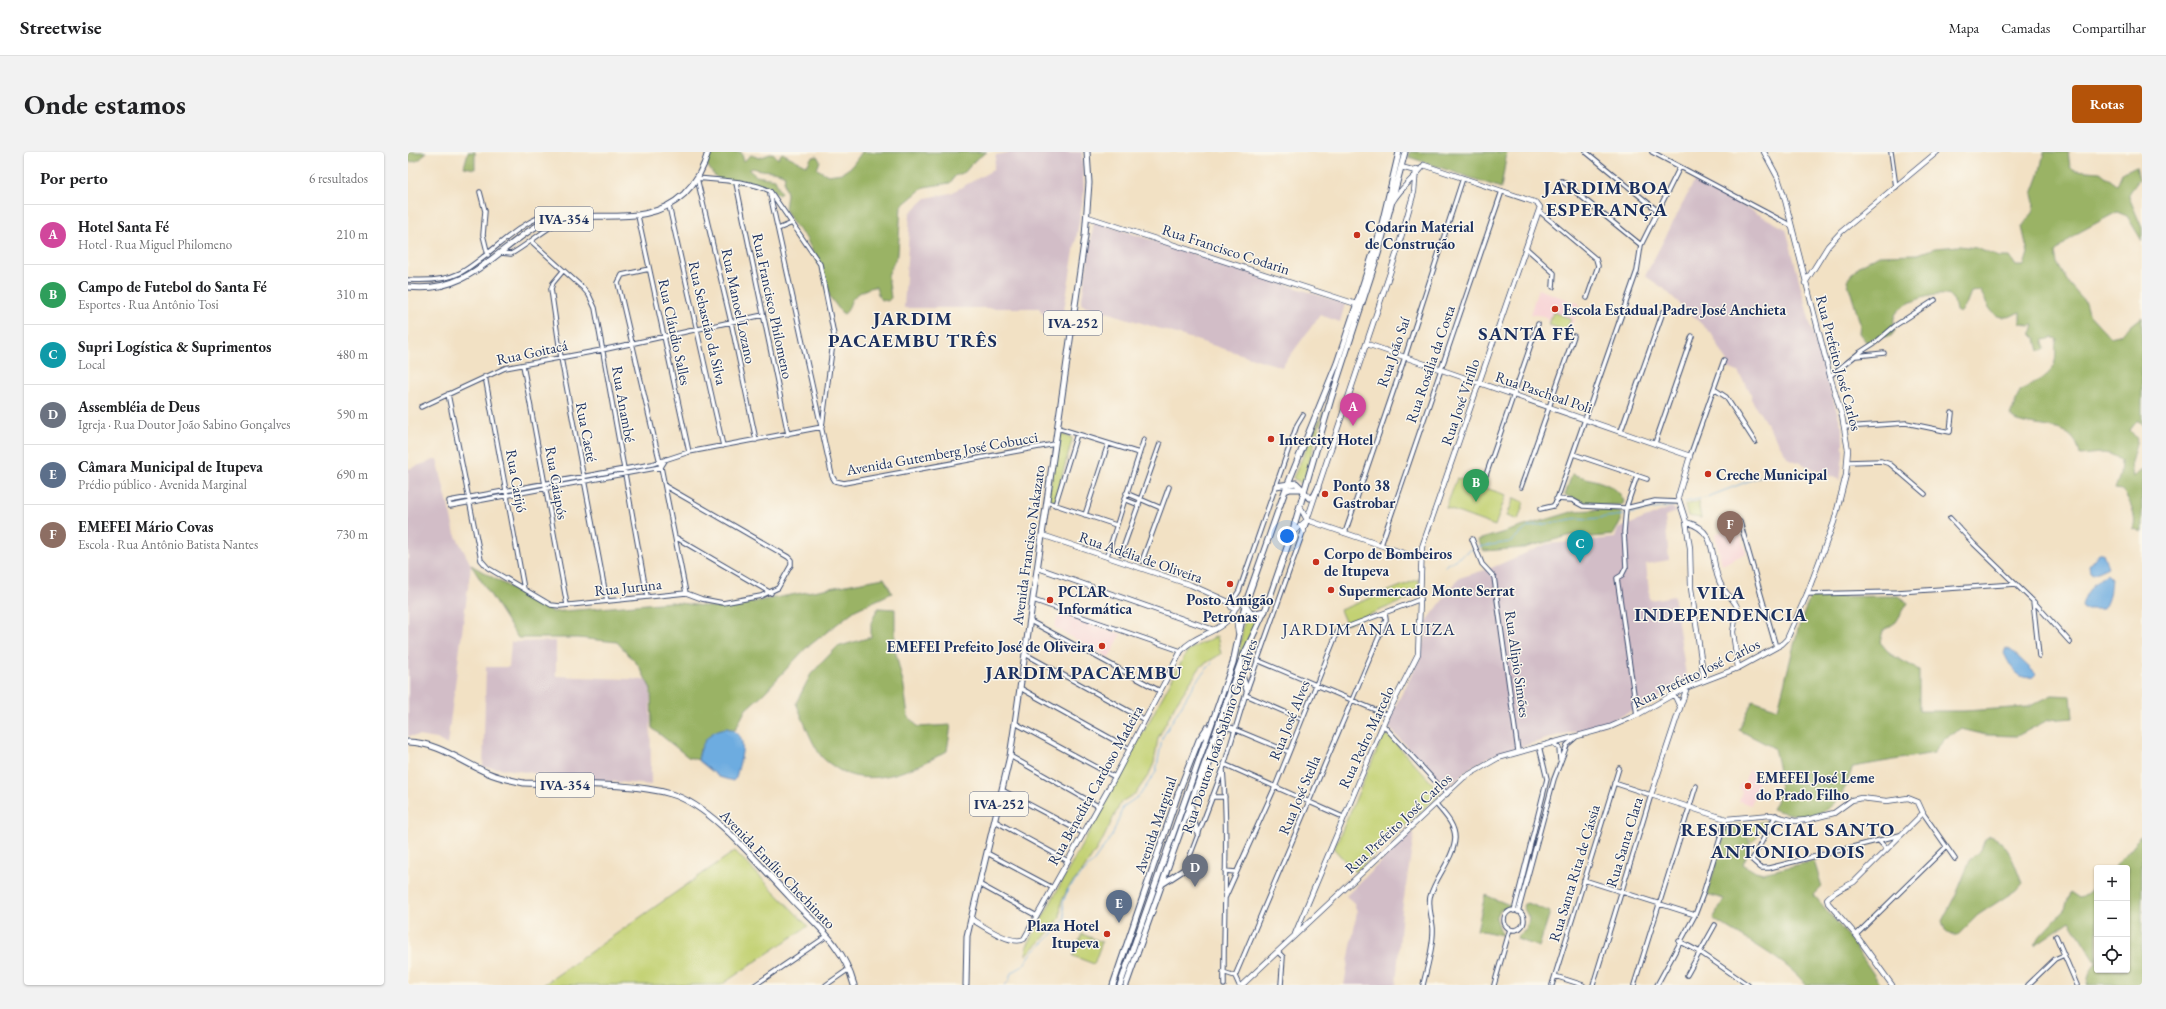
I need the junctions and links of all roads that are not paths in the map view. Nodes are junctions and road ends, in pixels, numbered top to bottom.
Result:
1 (708, 152) edge
2 (1087, 152) edge
3 (1399, 152) edge
4 (1405, 152) edge
5 (1586, 152) edge
6 (1652, 152) edge
7 (1764, 152) edge
8 (1891, 152) edge
9 (1937, 152) edge
10 (1401, 167) junction
11 (1680, 167) junction
12 (1417, 172) junction
13 (697, 178) junction
14 (1463, 178) junction
15 (1562, 181) dead end
16 (736, 183) junction
17 (1896, 188) junction
18 (770, 191) junction
19 (1502, 191) junction
20 (480, 192) dead end
21 (1393, 202) junction
22 (669, 206) junction
23 (1539, 209) junction
24 (1658, 211) junction
25 (638, 216) junction
26 (1088, 217) junction
27 (566, 218) junction
28 (548, 222) junction
29 (790, 224) junction
30 (1790, 224) junction
31 (778, 229) junction
32 (532, 242) junction
33 (1641, 245) junction
34 (1526, 248) junction
35 (501, 253) junction
36 (488, 255) junction
37 (649, 268) junction
38 (563, 271) junction
39 (408, 280) edge
40 (1805, 283) junction
41 (408, 287) edge
42 (1553, 287) dead end
43 (1587, 298) dead end
44 (1935, 300) dead end
45 (1356, 304) junction
46 (1663, 312) dead end
47 (763, 315) junction
48 (731, 322) junction
49 (1538, 324) dead end
50 (697, 330) junction
51 (664, 336) junction
52 (1574, 336) dead end
53 (1692, 336) dead end
54 (631, 343) junction
55 (1367, 344) junction
56 (602, 350) junction
57 (1884, 353) dead end
58 (1405, 357) junction
59 (1853, 357) junction
60 (561, 358) junction
61 (1724, 360) dead end
62 (523, 365) junction
63 (1442, 369) junction
64 (485, 376) junction
65 (1830, 376) junction
66 (1479, 382) junction
67 (1714, 389) junction
68 (448, 394) junction
69 (1514, 394) junction
70 (1549, 406) junction
71 (421, 407) dead end
72 (1952, 413) dead end
73 (1304, 415) dead end
74 (1585, 419) junction
75 (822, 427) junction
76 (1845, 427) junction
77 (1058, 428) junction
78 (1621, 431) junction
79 (788, 434) junction
80 (1077, 434) junction
81 (1144, 439) dead end
82 (756, 440) junction
83 (1755, 442) dead end
84 (1655, 443) junction
85 (1055, 444) junction
86 (1108, 444) junction
87 (1160, 444) dead end
88 (723, 446) junction
89 (689, 452) junction
90 (1140, 454) junction
91 (1573, 454) junction
92 (1690, 456) junction
93 (666, 459) junction
94 (659, 461) junction
95 (1848, 462) junction
96 (661, 467) junction
97 (623, 469) junction
98 (624, 474) junction
99 (1486, 475) dead end
100 (1637, 476) junction
101 (583, 477) junction
102 (1647, 479) dead end
103 (584, 481) junction
104 (1288, 483) junction
105 (545, 484) junction
106 (665, 486) junction
107 (1276, 486) junction
108 (1169, 487) dead end
109 (1521, 487) dead end
110 (546, 488) junction
111 (1318, 488) junction
112 (506, 491) junction
113 (1286, 491) junction
114 (1303, 491) junction
115 (1126, 493) junction
116 (1925, 494) dead end
117 (507, 496) junction
118 (468, 498) junction
119 (1124, 499) junction
120 (1556, 499) junction
121 (1141, 500) junction
122 (1047, 502) junction
123 (1679, 502) junction
124 (469, 503) junction
125 (1055, 505) junction
126 (1139, 505) junction
127 (1300, 507) junction
128 (1161, 508) junction
129 (1626, 508) junction
130 (1540, 509) dead end
131 (1085, 515) junction
132 (1950, 518) dead end
133 (1307, 520) junction
134 (1686, 522) junction
135 (1740, 522) dead end
136 (1116, 525) junction
137 (1300, 525) junction
138 (1304, 530) junction
139 (1292, 533) junction
140 (1345, 533) junction
141 (1042, 535) junction
142 (675, 537) junction
143 (1472, 539) dead end
144 (1381, 546) junction
145 (1121, 554) dead end
146 (1107, 556) junction
147 (1421, 559) junction
148 (1142, 561) dead end
149 (1038, 568) junction
150 (2016, 584) junction
151 (524, 589) junction
152 (686, 593) junction
153 (771, 593) junction
154 (1807, 594) junction
155 (647, 596) junction
156 (1421, 599) junction
157 (1033, 600) junction
158 (607, 601) junction
159 (2034, 601) junction
160 (1232, 602) junction
161 (567, 605) junction
162 (1245, 605) junction
163 (1265, 611) junction
164 (1386, 613) junction
165 (1231, 618) junction
166 (1030, 621) junction
167 (1214, 630) junction
168 (1239, 638) junction
169 (2070, 642) dead end
170 (1776, 647) junction
171 (1181, 651) junction
172 (1025, 654) junction
173 (2039, 656) dead end
174 (1257, 660) junction
175 (1241, 661) junction
176 (1738, 668) junction
177 (1704, 680) junction
178 (1315, 684) junction
179 (1687, 687) junction
180 (1020, 688) junction
181 (1160, 691) junction
182 (1246, 693) junction
183 (1674, 694) junction
184 (1352, 699) junction
185 (1680, 707) junction
186 (1387, 715) junction
187 (1637, 715) junction
188 (1301, 719) junction
189 (1145, 720) junction
190 (1211, 722) junction
191 (1015, 723) junction
192 (1383, 725) junction
193 (1234, 730) junction
194 (1576, 736) junction
195 (408, 742) edge
196 (1552, 742) junction
197 (1539, 746) junction
198 (1130, 749) junction
199 (1518, 751) junction
200 (1289, 752) junction
201 (1010, 756) junction
202 (1560, 763) junction
203 (1224, 764) junction
204 (1619, 768) dead end
205 (1222, 769) junction
206 (1115, 777) junction
207 (1614, 783) junction
208 (1696, 786) dead end
209 (1275, 787) junction
210 (1002, 790) junction
211 (1447, 794) junction
212 (1651, 795) junction
213 (1212, 797) junction
214 (1225, 797) junction
215 (1192, 800) junction
216 (1308, 803) junction
217 (1436, 804) junction
218 (1098, 806) junction
219 (1689, 807) junction
220 (1923, 813) junction
221 (1776, 815) junction
222 (1343, 817) junction
223 (1726, 819) junction
224 (994, 821) junction
225 (1083, 833) junction
226 (1198, 834) junction
227 (1901, 835) junction
228 (1879, 841) junction
229 (1946, 847) junction
230 (1887, 849) junction
231 (987, 853) junction
232 (1956, 859) dead end
233 (1068, 861) junction
234 (1185, 869) joint
235 (1225, 871) junction
236 (1236, 872) junction
237 (1584, 880) junction
238 (979, 884) junction
239 (1162, 884) junction
240 (1053, 888) junction
241 (1622, 892) junction
242 (1225, 898) junction
243 (1659, 903) junction
244 (1516, 911) junction
245 (1694, 915) junction
246 (1037, 916) junction
247 (971, 919) junction
248 (1301, 919) junction
249 (1715, 925) dead end
250 (1306, 926) junction
251 (1510, 929) junction
252 (1856, 935) junction
253 (827, 936) junction
254 (1294, 936) junction
255 (2056, 936) dead end
256 (1679, 941) junction
257 (1278, 952) junction
258 (1700, 952) junction
259 (2064, 955) junction
260 (849, 970) junction
261 (1223, 972) junction
262 (1686, 975) dead end
263 (1234, 976) junction
264 (1555, 976) junction
265 (755, 985) edge
266 (826, 985) edge
267 (854, 985) edge
268 (966, 985) edge
269 (1113, 985) edge
270 (1120, 985) edge
271 (1126, 985) edge
272 (1224, 985) edge
273 (1239, 985) edge
274 (1242, 985) edge
275 (1281, 985) edge
276 (1424, 985) edge
277 (1494, 985) edge
278 (1552, 985) edge
279 (1583, 985) edge
280 (1593, 985) edge
281 (1634, 985) edge
282 (1656, 985) edge
283 (1748, 985) edge
284 (1892, 985) edge
285 (2028, 985) edge
286 (2077, 985) edge

1 - 13 main road, IVA-354
2 - 26 main road, Avenida Francisco Nakazato / IVA-252
3 - 45 main road
4 - 10 main road
5 - 24 street
6 - 11 street
7 - 30 street, Rua Prefeito José Carlos
8 - 17 street
9 - 17 street
10 - 12 street
10 - 21 main road
11 - 24 street
11 - 30 street
12 - 14 street
12 - 21 street
12 - 55 street
13 - 16 street
13 - 22 main road, IVA-354
13 - 48 street, Rua Manoel Lozano
14 - 19 street
14 - 58 street, Rua João Saí
15 - 33 street
16 - 18 street
16 - 47 street, Rua Francisco Philomeno
17 - 40 street
18 - 29 street
18 - 31 street
19 - 23 street
19 - 63 street, Rua Rosália da Costa
20 - 36 street
21 - 114 main road
22 - 25 main road, IVA-354
22 - 50 street, Rua Sebastião da Silva
23 - 34 street, Rua José Virillo
23 - 43 street
24 - 33 street
25 - 27 main road, IVA-354
25 - 37 street, Rua Cláudio Salles
26 - 45 street, Rua Francisco Codarin
26 - 77 main road, Avenida Francisco Nakazato / IVA-252
27 - 28 main road, IVA-354
27 - 32 street
28 - 35 main road, IVA-354
28 - 36 street
29 - 31 street
29 - 75 street
30 - 40 street, Rua Prefeito José Carlos
31 - 75 street
32 - 35 street
32 - 38 street, Rua Anambé
33 - 74 street
34 - 42 street
34 - 66 street, Rua José Virillo
35 - 41 main road, IVA-354
36 - 39 street
37 - 51 street, Rua Cláudio Salles
37 - 54 street
38 - 56 street, Rua Anambé
38 - 60 street, Rua Caeté
40 - 65 street, Rua Prefeito José Carlos
44 - 59 street
45 - 104 main road
46 - 78 street
47 - 48 street, Rua Goitacá
47 - 79 street, Rua Francisco Philomeno
48 - 50 street, Rua Goitacá
48 - 82 street, Rua Manoel Lozano
49 - 69 street
50 - 51 street, Rua Goitacá
50 - 88 street, Rua Sebastião da Silva
51 - 54 street, Rua Goitacá
51 - 89 street, Rua Cláudio Salles
52 - 70 street
53 - 84 street
54 - 56 street, Rua Goitacá
54 - 94 street
55 - 58 street, Rua Paschoal Poli
55 - 111 street
56 - 60 street, Rua Goitacá
56 - 97 street, Rua Anambé
57 - 59 street
58 - 63 street, Rua Paschoal Poli
58 - 140 street, Rua João Saí
59 - 65 street
60 - 62 street, Rua Goitacá
60 - 101 street, Rua Caeté
61 - 67 street
62 - 64 street, Rua Goitacá
62 - 105 street, Rua Caiapós
63 - 66 street, Rua Paschoal Poli
63 - 144 street, Rua Rosália da Costa
64 - 68 street, Rua Goitacá
64 - 112 street, Rua Carijó
65 - 76 street, Rua Prefeito José Carlos
66 - 69 street, Rua Paschoal Poli
66 - 147 street, Rua José Virillo
67 - 83 street
67 - 92 street
68 - 71 street, Rua Goitacá
68 - 118 street, Rua Juruna
69 - 70 street, Rua Paschoal Poli
69 - 99 street
70 - 74 street, Rua Paschoal Poli
70 - 109 street
72 - 76 street
73 - 107 street
74 - 78 street, Rua Paschoal Poli
74 - 91 street
75 - 79 street
75 - 85 street, Avenida Gutemberg José Cobucci
76 - 95 street, Rua Prefeito José Carlos
77 - 80 street
77 - 85 main road, Avenida Francisco Nakazato / IVA-252
78 - 84 street, Rua Paschoal Poli
79 - 82 street
80 - 86 street
80 - 125 street
81 - 90 street
82 - 88 street
84 - 92 street, Rua Paschoal Poli
85 - 122 main road, Avenida Francisco Nakazato / IVA-252
86 - 90 street
86 - 131 street
87 - 121 street
88 - 89 street
89 - 93 street
90 - 115 street
91 - 100 street
91 - 120 street
92 - 123 street
93 - 94 street
93 - 96 street
94 - 96 street
94 - 97 street
95 - 116 street
95 - 154 street, Rua Prefeito José Carlos
96 - 98 street
96 - 106 street
97 - 98 street, Rua Anambé
97 - 101 street
98 - 103 street
98 - 155 street, Rua Anambé
100 - 102 street
100 - 129 street
101 - 103 street, Rua Caeté
101 - 105 street
103 - 110 street
103 - 158 street, Rua Caeté
104 - 107 main road
104 - 113 main road
104 - 114 main road
105 - 110 street, Rua Caiapós
105 - 112 street
106 - 142 street
106 - 153 street
107 - 160 street
108 - 128 street
110 - 117 street
110 - 161 street, Rua Caiapós
111 - 114 main road
111 - 133 street
112 - 117 street, Rua Carijó
112 - 118 street
113 - 114 main road
113 - 162 main road
114 - 127 main road
115 - 119 street
115 - 121 street
117 - 124 street
117 - 151 street, Rua Carijó
118 - 124 street, Rua Juruna
118 - 124 street
119 - 126 street
119 - 136 street
120 - 129 street
120 - 130 street
121 - 126 street
121 - 128 street
122 - 125 street
122 - 141 main road, Avenida Francisco Nakazato / IVA-252
123 - 129 street
123 - 134 street
124 - 151 street, Rua Juruna
125 - 131 street
126 - 145 street
127 - 133 street
127 - 139 main road
128 - 148 street
129 - 187 street
131 - 136 street
132 - 150 street
133 - 137 street
133 - 138 street, Rua Doutor João Sabino Gonçalves
133 - 140 street
134 - 176 street
134 - 177 street
135 - 170 street
136 - 146 street
137 - 138 street
137 - 139 street
138 - 174 street, Rua Doutor João Sabino Gonçalves
139 - 163 main road
140 - 144 street
141 - 146 street, Rua Adélia de Oliveira
141 - 149 main road, Avenida Francisco Nakazato / IVA-252
142 - 152 street
142 - 153 street
143 - 199 street, Rua Alipio Simões
144 - 147 street
146 - 160 street, Rua Adélia de Oliveira
147 - 156 street, Rua Pedro Marcelo
149 - 157 main road, Avenida Francisco Nakazato / IVA-252
149 - 167 street
150 - 154 street
150 - 159 street
151 - 161 street, Rua Juruna
152 - 153 street, Rua Juruna
152 - 155 street, Rua Juruna
154 - 170 street, Rua Prefeito José Carlos
155 - 158 street, Rua Juruna
156 - 164 street, Rua José Alves
156 - 186 street, Rua Pedro Marcelo
157 - 166 main road, Avenida Francisco Nakazato / IVA-252
157 - 171 street
158 - 161 street, Rua Juruna
159 - 169 street
159 - 173 street
160 - 165 street
162 - 163 main road
162 - 168 main road
163 - 175 main road
164 - 178 street, Rua José Alves
164 - 184 street, Rua José Stella
165 - 167 street, Rua Benedita Cardoso Madeira
165 - 168 street
166 - 172 main road, Avenida Francisco Nakazato / IVA-252
166 - 181 street
167 - 171 street, Rua Benedita Cardoso Madeira
168 - 190 main road
170 - 176 street, Rua Prefeito José Carlos
171 - 181 street, Rua Benedita Cardoso Madeira
172 - 180 main road, Avenida Francisco Nakazato / IVA-252
172 - 189 street
174 - 178 street
174 - 182 street, Rua Doutor João Sabino Gonçalves
175 - 182 main road
175 - 215 main road
176 - 177 street, Rua Prefeito José Carlos
177 - 179 street, Rua Prefeito José Carlos
178 - 184 street
178 - 188 street, Rua José Alves
179 - 183 street, Rua Prefeito José Carlos
179 - 185 street, Rua Santa Clara
180 - 191 main road, Avenida Francisco Nakazato / IVA-252
180 - 198 street
181 - 189 street, Rua Benedita Cardoso Madeira
182 - 188 street
182 - 193 street, Rua Doutor João Sabino Gonçalves
183 - 185 street
183 - 187 street, Rua Prefeito José Carlos
184 - 186 street
184 - 216 street, Rua José Stella
185 - 212 street, Rua Santa Clara
186 - 192 street, Rua Pedro Marcelo
187 - 194 street, Rua Prefeito José Carlos
188 - 200 street, Rua José Alves
189 - 198 street, Rua Benedita Cardoso Madeira
190 - 269 main road, Avenida Marginal
190 - 270 main road
191 - 201 main road, Avenida Francisco Nakazato / IVA-252
191 - 206 street
192 - 211 street
192 - 222 street, Rua Pedro Marcelo
193 - 200 street
193 - 203 street, Rua Doutor João Sabino Gonçalves
193 - 215 main road
194 - 196 street, Rua Prefeito José Carlos
194 - 202 street
195 - 253 main road, Avenida Emílio Chechinato / IVA-354
196 - 197 street, Rua Prefeito José Carlos
196 - 202 street
197 - 199 street, Rua Prefeito José Carlos
197 - 244 street
198 - 206 street, Rua Benedita Cardoso Madeira
199 - 211 street, Rua Prefeito José Carlos
200 - 209 street, Rua José Alves
201 - 210 main road, Avenida Francisco Nakazato / IVA-252
201 - 218 street
202 - 244 street
203 - 205 street, Rua Doutor João Sabino Gonçalves
203 - 209 street
204 - 207 street, Rua Santa Rita de Cássia
205 - 213 street, Rua Doutor João Sabino Gonçalves
205 - 214 street
206 - 218 street, Rua Benedita Cardoso Madeira
207 - 212 street
207 - 237 street, Rua Santa Rita de Cássia
208 - 219 street
209 - 216 street
209 - 236 street, Rua José Alves
210 - 224 main road, Avenida Francisco Nakazato / IVA-252
210 - 225 street
211 - 217 street, Rua Prefeito José Carlos
212 - 219 street
212 - 241 street, Rua Santa Clara
213 - 214 street
213 - 226 street, Rua Doutor João Sabino Gonçalves
214 - 235 street
215 - 226 main road
215 - 239 main road
216 - 222 street
216 - 263 street, Rua José Stella
217 - 250 street, Rua Prefeito José Carlos
217 - 276 street
218 - 225 street, Rua Benedita Cardoso Madeira
219 - 223 street
219 - 243 street
220 - 221 street
220 - 227 street
220 - 229 street
221 - 223 street
221 - 228 street
222 - 248 street, Rua Pedro Marcelo
223 - 245 street
224 - 231 main road, Avenida Francisco Nakazato / IVA-252
224 - 233 street
225 - 233 street, Rua Benedita Cardoso Madeira
226 - 234 street, Rua Doutor João Sabino Gonçalves
227 - 228 street
227 - 230 street
228 - 230 street
229 - 232 street
229 - 252 street
230 - 252 street
231 - 238 main road, Avenida Francisco Nakazato / IVA-252
231 - 240 street
233 - 240 street, Rua Benedita Cardoso Madeira
234 - 239 main road
235 - 236 street
235 - 242 street
236 - 242 street, Rua José Alves
237 - 241 street
237 - 264 street, Rua Santa Rita de Cássia
238 - 246 street
238 - 247 main road, Avenida Francisco Nakazato / IVA-252
239 - 271 main road
240 - 246 street, Rua Benedita Cardoso Madeira
241 - 243 street
241 - 280 street, Rua Santa Clara
242 - 261 street
243 - 245 street
243 - 281 street
244 - 251 street
244 - 251 street
245 - 256 street
246 - 247 street, Rua Benedita Cardoso Madeira
247 - 268 main road, Avenida Francisco Nakazato / IVA-252
248 - 250 street
248 - 254 street, Rua Pedro Marcelo
249 - 258 street
250 - 254 street, Rua Prefeito José Carlos
251 - 277 street
252 - 284 street
253 - 260 main road, Avenida Emílio Chechinato / IVA-354
253 - 265 street
254 - 257 street, Rua Prefeito José Carlos
255 - 259 street
256 - 258 street
256 - 282 street
257 - 274 street, Rua Prefeito José Carlos
257 - 275 street
258 - 262 street
258 - 283 street
259 - 285 street
259 - 286 street
260 - 266 street
260 - 267 main road, Avenida Emílio Chechinato / IVA-354
261 - 263 street
261 - 272 street
263 - 273 street
264 - 278 street, Rua Santa Rita de Cássia
264 - 279 street

